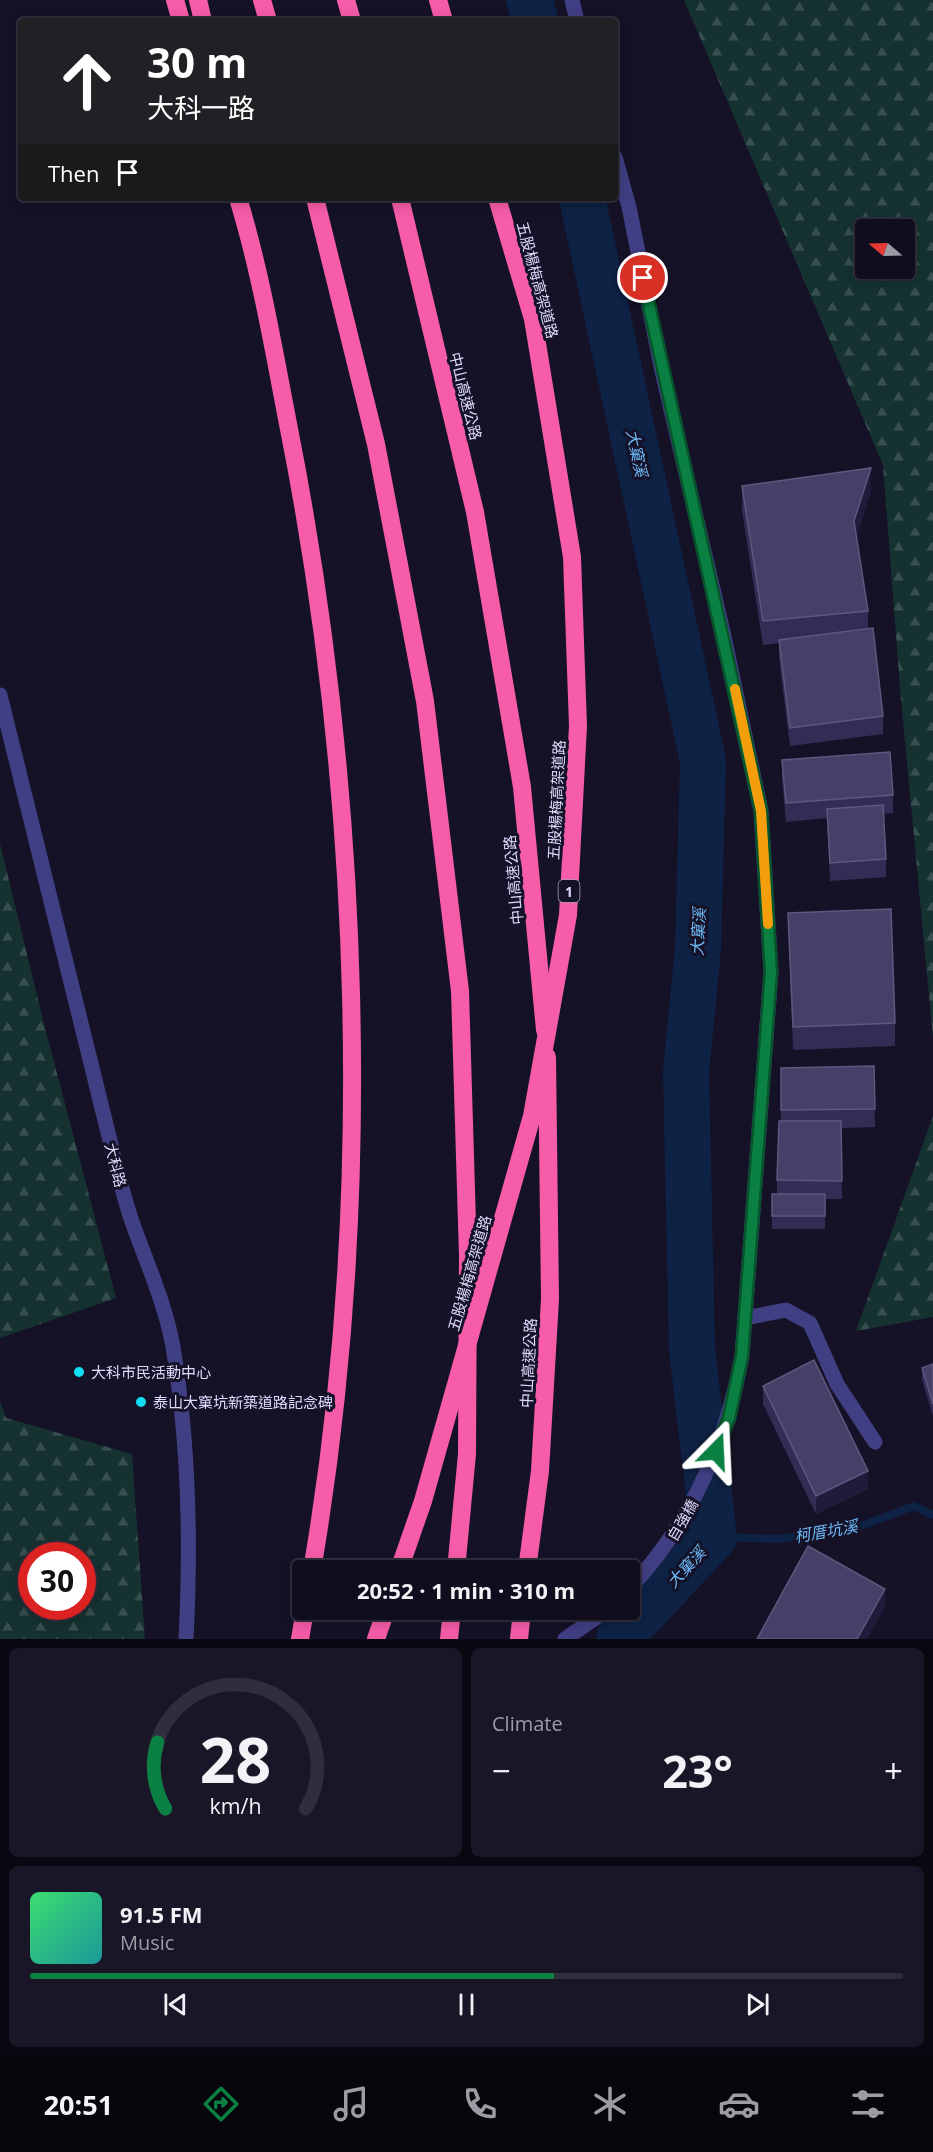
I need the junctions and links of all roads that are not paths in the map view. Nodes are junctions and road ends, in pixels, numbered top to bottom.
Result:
1 (175, 0) edge
2 (198, 0) edge
3 (262, 0) edge
4 (346, 0) edge
5 (438, 0) edge
6 (572, 0) edge
7 (181, 18) edge
8 (202, 18) edge
9 (267, 18) edge
10 (351, 18) edge
11 (443, 18) edge
12 (577, 18) edge
13 (618, 168) edge
14 (316, 201) edge
15 (401, 201) edge
16 (498, 201) edge
17 (240, 203) edge
18 (0, 694) edge
19 (745, 1318) junction
20 (874, 1442) dead end
21 (313, 1560) edge
22 (402, 1560) edge
23 (457, 1560) edge
24 (528, 1560) edge
25 (640, 1577) edge
26 (304, 1620) edge
27 (383, 1620) edge
28 (451, 1620) edge
29 (521, 1620) edge
30 (593, 1620) edge
31 (186, 1639) edge
32 (300, 1639) edge
33 (376, 1639) edge
34 (449, 1639) edge
35 (519, 1639) edge
36 (565, 1639) edge

1 - 7 highway
2 - 8 highway
3 - 9 highway
4 - 10 highway
5 - 11 highway
6 - 12 street
13 - 19 street, 自強橋
14 - 23 highway
15 - 24 highway, 中山高速公路
16 - 22 highway, 五股楊梅高架道路 / 1, bridge
17 - 21 highway
18 - 31 street, 大科路
19 - 20 street
19 - 25 street, 自強橋
26 - 32 highway
27 - 33 highway
28 - 34 highway
29 - 35 highway
30 - 36 street

